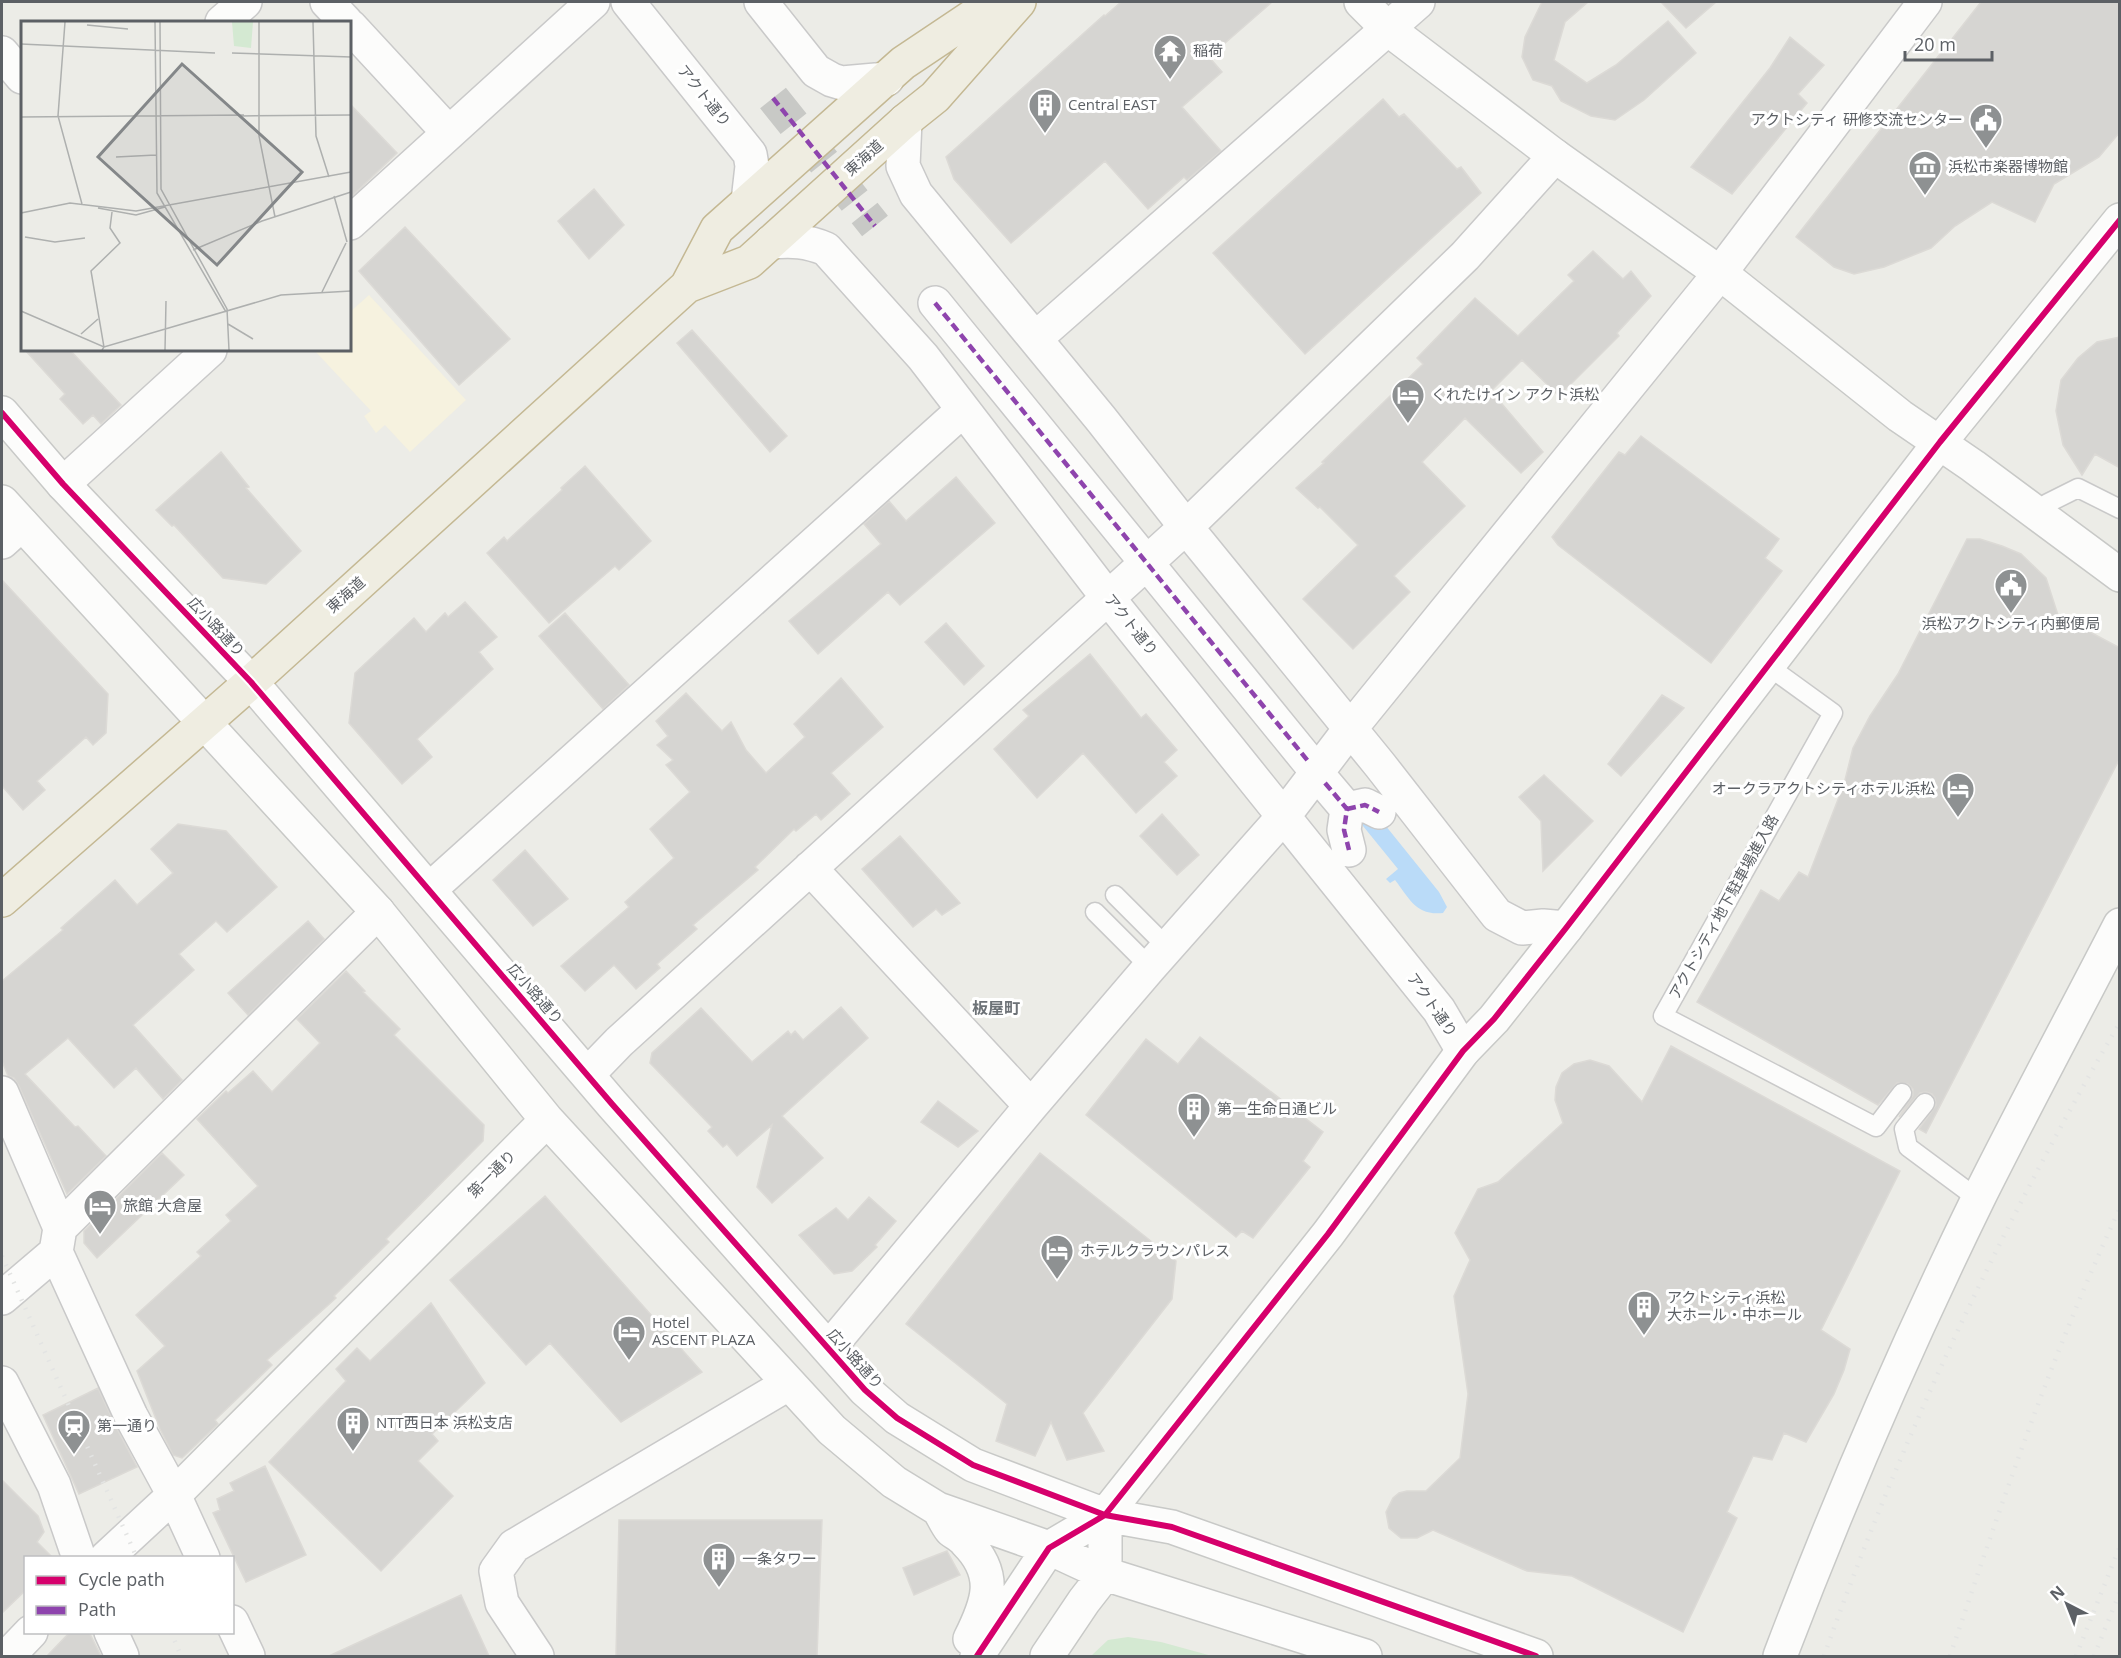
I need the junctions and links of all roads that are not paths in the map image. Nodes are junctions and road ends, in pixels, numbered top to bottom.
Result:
1 (245, 2) edge
2 (327, 2) edge
3 (593, 2) edge
4 (628, 2) edge
5 (761, 2) edge
6 (994, 2) edge
7 (1019, 2) edge
8 (1361, 2) edge
9 (1418, 2) edge
10 (1925, 2) edge
11 (223, 21) edge
12 (345, 21) edge
13 (351, 27) edge
14 (1388, 29) junction
15 (2, 53) edge
16 (21, 76) edge
17 (887, 79) junction
18 (905, 121) junction
19 (449, 133) junction
20 (1555, 156) junction
21 (748, 201) junction
22 (2120, 220) edge
23 (351, 222) edge
24 (771, 242) junction
25 (1720, 273) junction
26 (687, 286) junction
27 (935, 303) dead end
28 (1036, 338) junction
29 (209, 351) edge
30 (963, 410) junction
31 (2, 413) edge
32 (1940, 442) junction
33 (63, 484) junction
34 (2120, 509) edge
35 (2036, 513) junction
36 (8, 522) edge
37 (1186, 527) junction
38 (1147, 563) junction
39 (2120, 575) edge
40 (1108, 597) junction
41 (1768, 666) junction
42 (251, 682) junction
43 (203, 723) junction
44 (1350, 729) junction
45 (1347, 809) junction
46 (1379, 812) dead end
47 (1283, 817) junction
48 (1349, 850) dead end
49 (810, 868) junction
50 (429, 890) junction
51 (1114, 895) dead end
52 (2, 900) edge
53 (378, 912) junction
54 (1095, 912) dead end
55 (2120, 925) edge
56 (1566, 928) junction
57 (1159, 957) junction
58 (1463, 1051) junction
59 (588, 1074) junction
60 (1902, 1092) dead end
61 (2, 1093) edge
62 (1925, 1103) dead end
63 (1031, 1106) junction
64 (546, 1120) junction
65 (1978, 1199) junction
66 (58, 1240) junction
67 (2, 1298) edge
68 (829, 1348) junction
69 (2, 1383) edge
70 (788, 1384) junction
71 (174, 1495) junction
72 (938, 1509) junction
73 (1105, 1525) junction
74 (1059, 1553) junction
75 (79, 1556) edge
76 (106, 1556) edge
77 (203, 1556) edge
78 (1105, 1574) junction
79 (1084, 1601) junction
80 (234, 1626) edge
81 (29, 1634) edge
82 (112, 1634) edge
83 (1312, 1646) edge
84 (8, 1656) edge
85 (122, 1656) edge
86 (249, 1656) edge
87 (537, 1656) edge
88 (960, 1656) edge
89 (977, 1656) edge
90 (1000, 1656) edge
91 (1047, 1656) edge
92 (1066, 1656) edge
93 (1365, 1656) edge
94 (1536, 1656) edge
95 (1780, 1656) edge

1 - 11 street
2 - 12 street
3 - 19 street
4 - 21 street, アクト通り
5 - 17 street
6 - 17 highway, 東海道
7 - 18 highway, 東海道
8 - 14 street
9 - 14 street
10 - 25 street
13 - 19 street
14 - 20 street
14 - 28 street
15 - 16 street
17 - 21 highway, 東海道
18 - 24 highway, 東海道
18 - 28 street
19 - 23 street
20 - 25 street
20 - 37 street
21 - 26 highway, 東海道
22 - 32 street
24 - 26 highway, 東海道
24 - 30 street, アクト通り
25 - 32 street
25 - 44 street
26 - 42 highway, 東海道
27 - 38 street
28 - 37 street
29 - 33 street
30 - 40 street, アクト通り
30 - 50 street
31 - 33 street, 広小路通り
32 - 35 street
32 - 41 street
33 - 42 street, 広小路通り
34 - 35 lane
35 - 39 street
36 - 43 street
37 - 38 street
37 - 44 street
38 - 40 street
38 - 45 street
40 - 47 street, アクト通り
40 - 49 street
41 - 56 street
41 - 60 lane, アクトシティ地下駐車場進入路
42 - 43 highway, 東海道
42 - 50 street, 広小路通り
43 - 52 highway, 東海道
43 - 53 street
44 - 47 street
44 - 56 street
45 - 46 street
45 - 48 street
47 - 57 street
47 - 58 street, アクト通り
49 - 59 street
49 - 63 street
50 - 59 street, 広小路通り
51 - 57 lane
53 - 64 street
53 - 66 street
54 - 57 lane
55 - 65 street
56 - 58 street
57 - 63 street
58 - 73 street
59 - 68 street, 広小路通り
61 - 66 street
62 - 65 lane
63 - 68 street
64 - 70 street
64 - 71 street, 第一通り
65 - 95 street
66 - 67 street
66 - 71 street
68 - 73 street, 広小路通り
69 - 75 street
70 - 72 street
70 - 87 street
71 - 76 street, 第一通り
71 - 77 street
72 - 74 street
72 - 88 street
73 - 74 street
73 - 78 street
73 - 94 street, 広小路通り
74 - 78 street
74 - 89 street
74 - 90 street
78 - 79 street
78 - 83 street
79 - 91 street
79 - 92 lane
80 - 86 street
81 - 84 street
82 - 85 street
83 - 93 street

